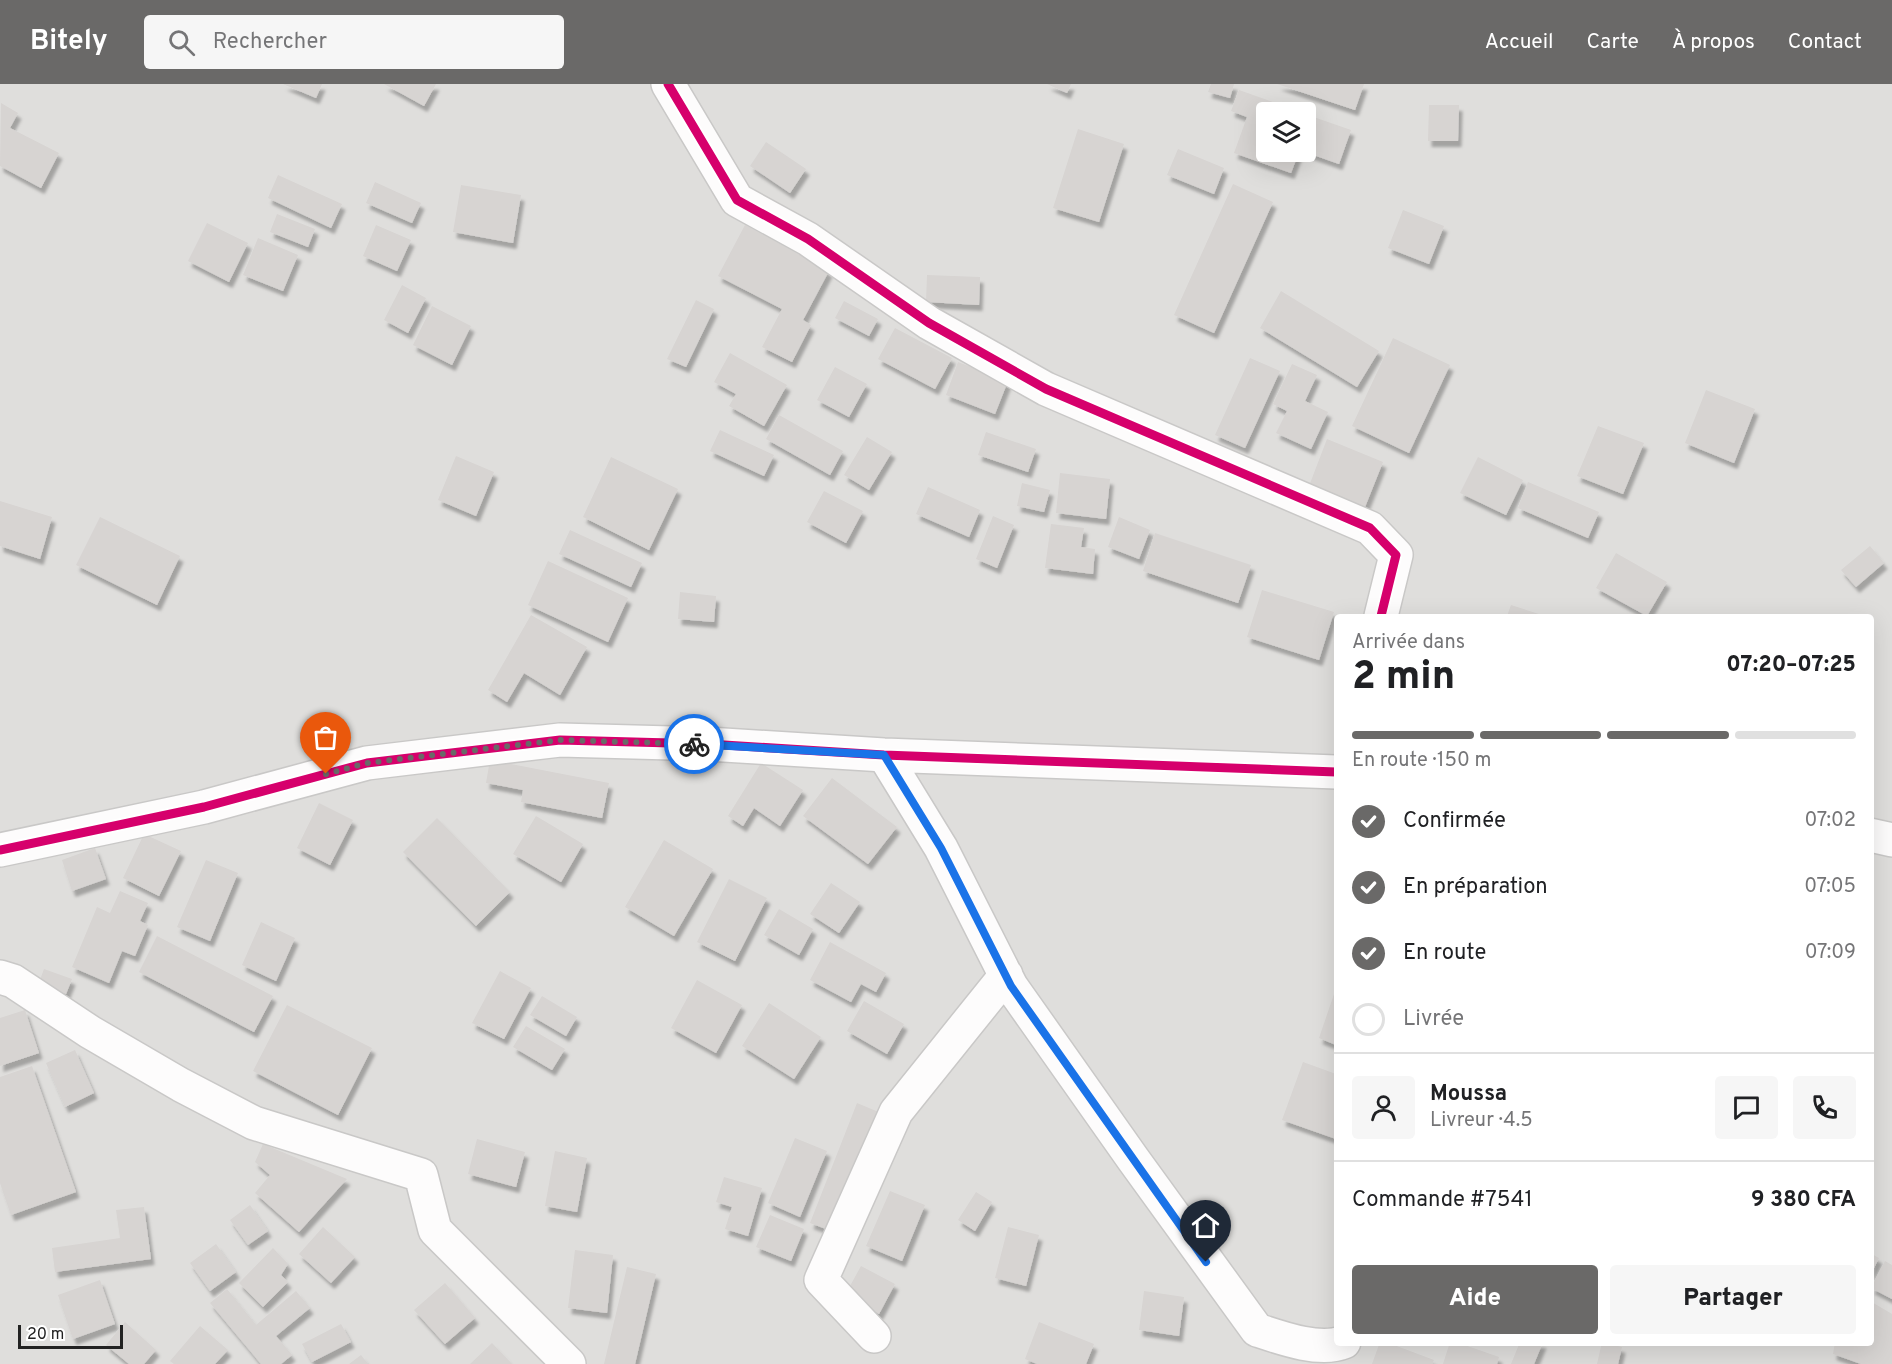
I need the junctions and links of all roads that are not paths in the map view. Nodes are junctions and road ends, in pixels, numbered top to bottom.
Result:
1 (668, 84) edge
2 (1381, 614) edge
3 (884, 755) junction
4 (1334, 772) edge
5 (1874, 836) edge
6 (1892, 840) edge
7 (0, 850) edge
8 (1006, 975) junction
9 (0, 977) edge
10 (874, 1336) dead end
11 (1335, 1346) edge
12 (569, 1364) edge

1 - 2 street
3 - 4 street
3 - 7 street
3 - 8 street
5 - 6 street
8 - 10 street
8 - 11 street
9 - 12 street

